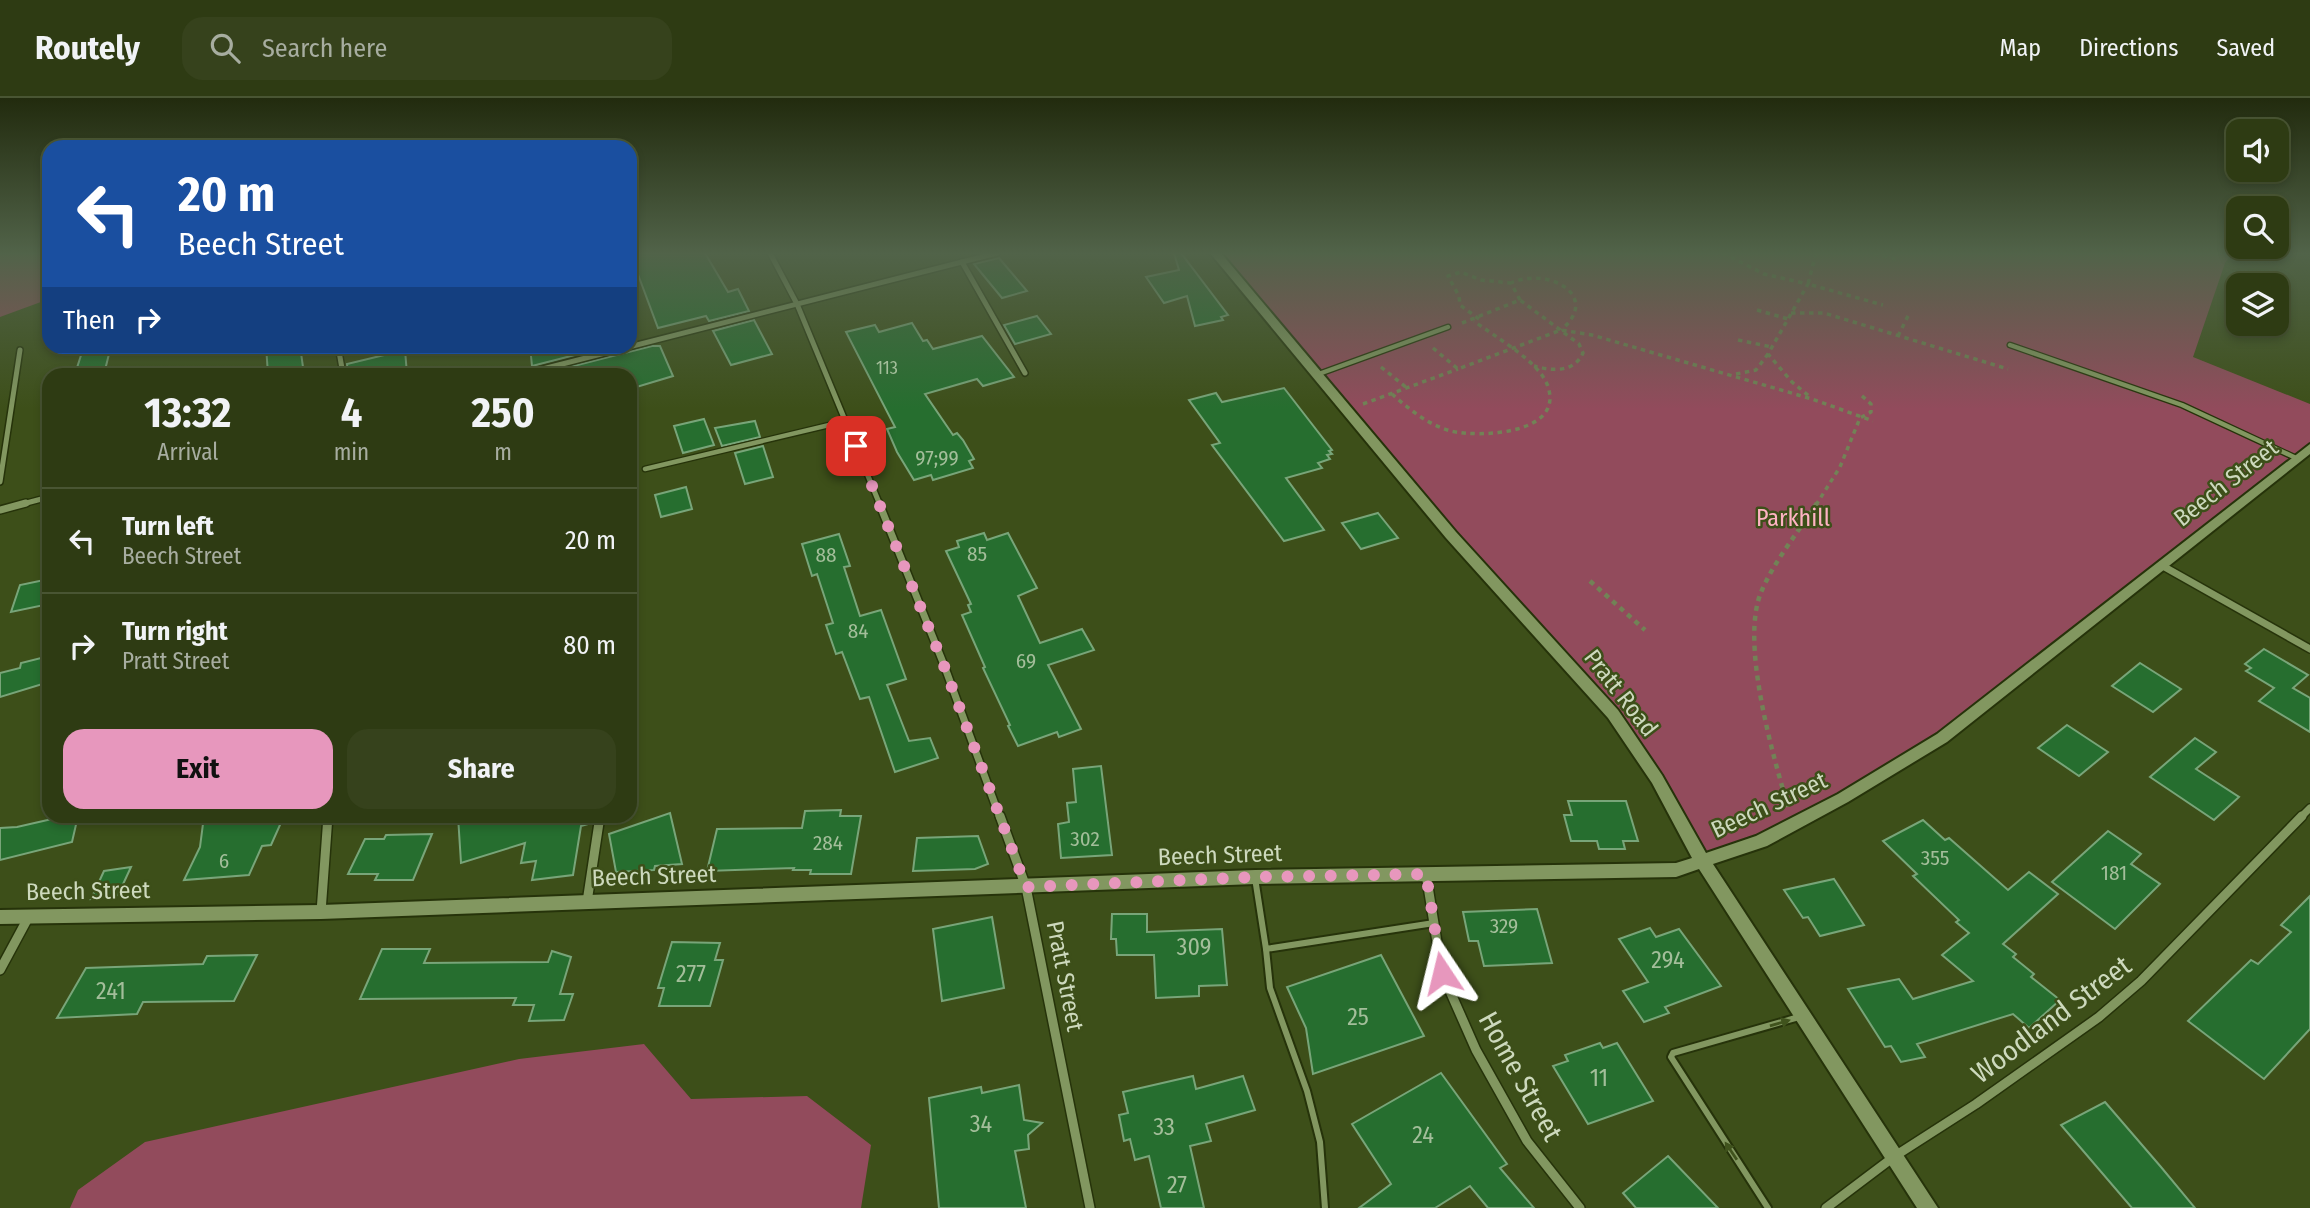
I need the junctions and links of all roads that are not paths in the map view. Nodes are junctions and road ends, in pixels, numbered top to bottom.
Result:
1 (797, 304) edge
2 (794, 305) edge
3 (986, 305) edge
4 (1257, 305) edge
5 (1448, 327) road end
6 (637, 345) edge
7 (2010, 345) dead end
8 (20, 350) dead end
9 (601, 354) edge
10 (546, 368) edge
11 (1025, 373) dead end
12 (1316, 375) junction
13 (846, 421) junction
14 (2310, 448) edge
15 (2296, 458) junction
16 (646, 469) dead end
17 (0, 482) edge
18 (42, 499) edge
19 (0, 509) edge
20 (2161, 565) junction
21 (2310, 649) edge
22 (2310, 808) edge
23 (327, 823) edge
24 (599, 823) edge
25 (1703, 862) junction
26 (1426, 874) junction
27 (1255, 877) junction
28 (1026, 887) junction
29 (587, 903) junction
30 (321, 912) junction
31 (0, 916) edge
32 (29, 916) junction
33 (1434, 923) junction
34 (1266, 949) junction
35 (0, 970) edge
36 (1804, 1016) junction
37 (1895, 1156) junction
38 (1090, 1208) edge
39 (1325, 1208) edge
40 (1580, 1208) edge
41 (1768, 1208) edge
42 (1826, 1208) edge
43 (1928, 1208) edge

1 - 13 street, Pratt Street
2 - 6 street
3 - 11 street
4 - 12 street, Pratt Road
5 - 12 lane
7 - 15 lane
8 - 17 street
9 - 10 street
12 - 25 street, Pratt Road
13 - 16 lane
13 - 28 street, Pratt Street
14 - 15 street, Beech Street
15 - 20 street, Beech Street
18 - 19 street
20 - 21 street
20 - 25 street, Beech Street
22 - 37 street, Woodland Street
23 - 30 street
24 - 29 street
25 - 26 street, Beech Street
25 - 36 street, Pratt Road
26 - 27 street, Beech Street
26 - 33 street, Home Street
27 - 28 street, Beech Street
27 - 34 lane
28 - 29 street, Beech Street
28 - 38 street, Pratt Street
29 - 30 street, Beech Street
30 - 32 street, Beech Street
31 - 32 street, Beech Street
32 - 35 street
33 - 34 lane
33 - 40 street, Home Street
34 - 39 lane
36 - 37 street, Pratt Road
41 -> 36 lane
37 - 42 street, Woodland Street
37 - 43 street, Pratt Road

